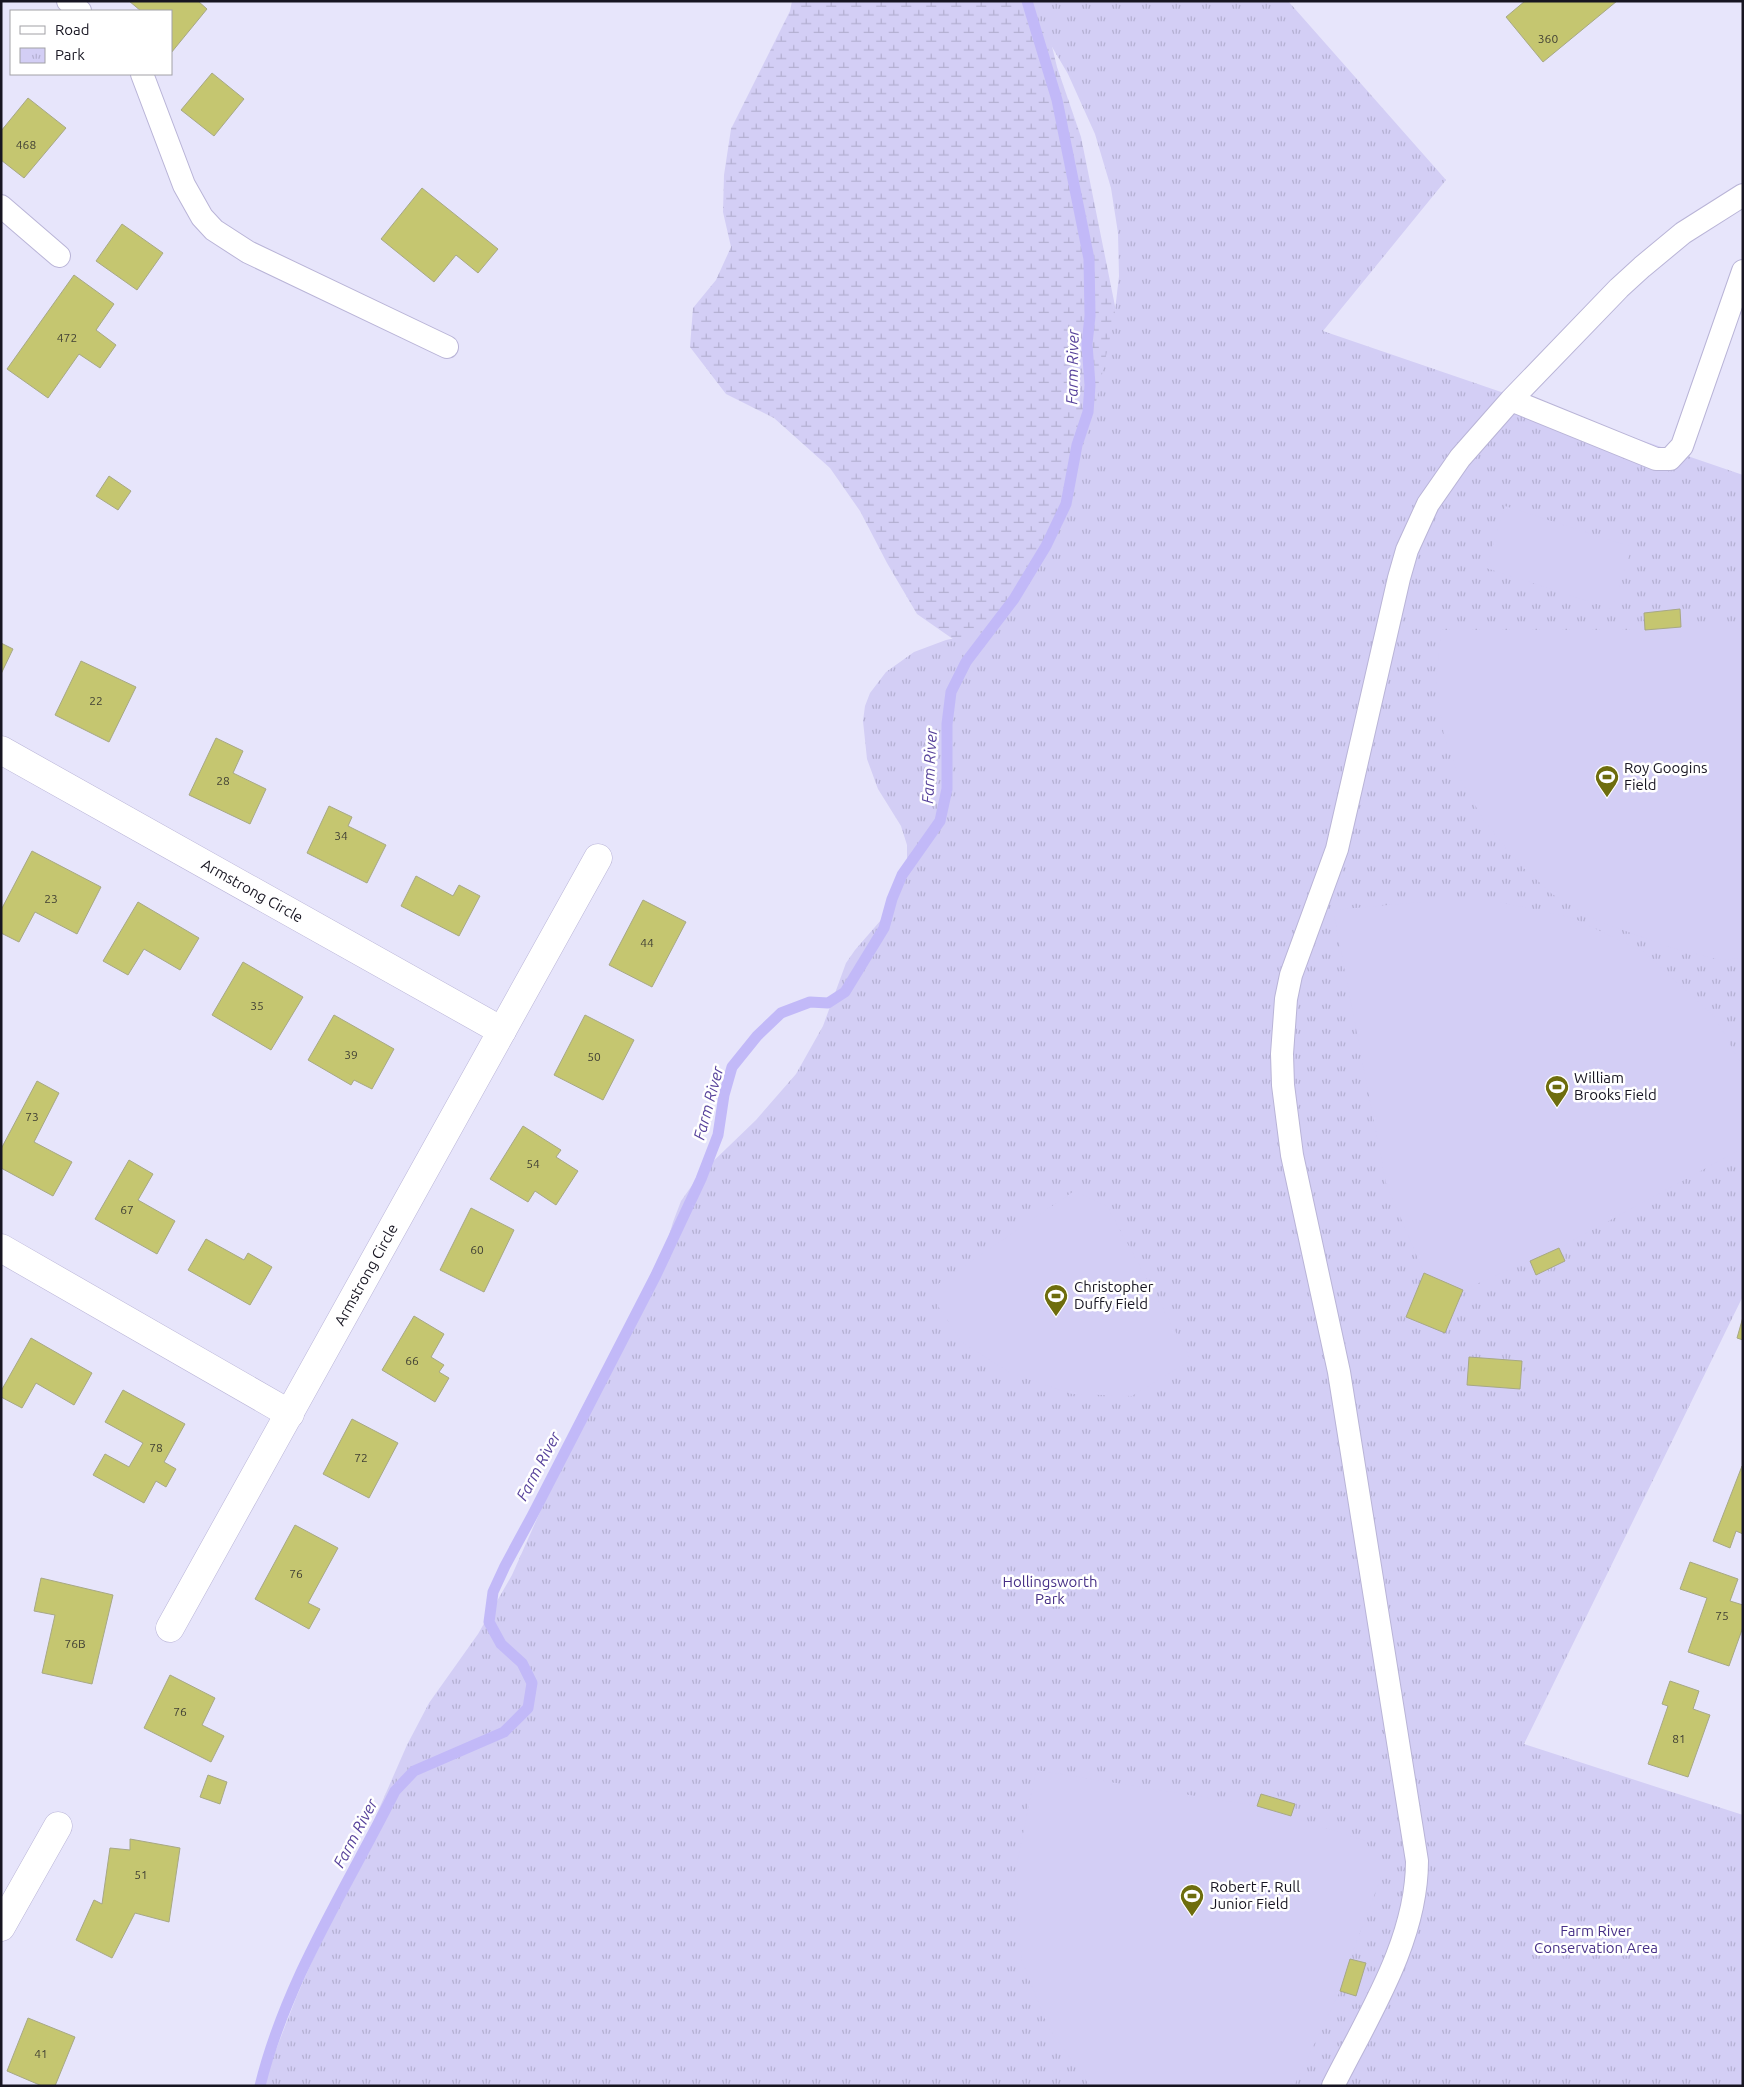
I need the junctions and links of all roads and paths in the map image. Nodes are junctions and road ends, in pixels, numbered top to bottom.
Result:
1 (68, 1) edge
2 (79, 10) edge
3 (142, 75) edge
4 (1743, 195) edge
5 (1, 206) edge
6 (59, 256) dead end
7 (1743, 271) edge
8 (446, 347) dead end
9 (1511, 400) junction
10 (1, 750) edge
11 (598, 858) dead end
12 (502, 1031) junction
13 (1, 1248) edge
14 (290, 1414) junction
15 (170, 1628) dead end
16 (58, 1826) dead end
17 (1, 1927) edge
18 (1332, 2086) edge

1 - 2 lane
3 - 8 lane
4 - 9 lane
5 - 6 lane
7 - 9 lane
9 - 18 lane
10 - 12 street, Armstrong Circle
11 - 12 street, Armstrong Circle
12 - 14 street, Armstrong Circle
13 - 14 street
14 - 15 street, Armstrong Circle
16 - 17 street

